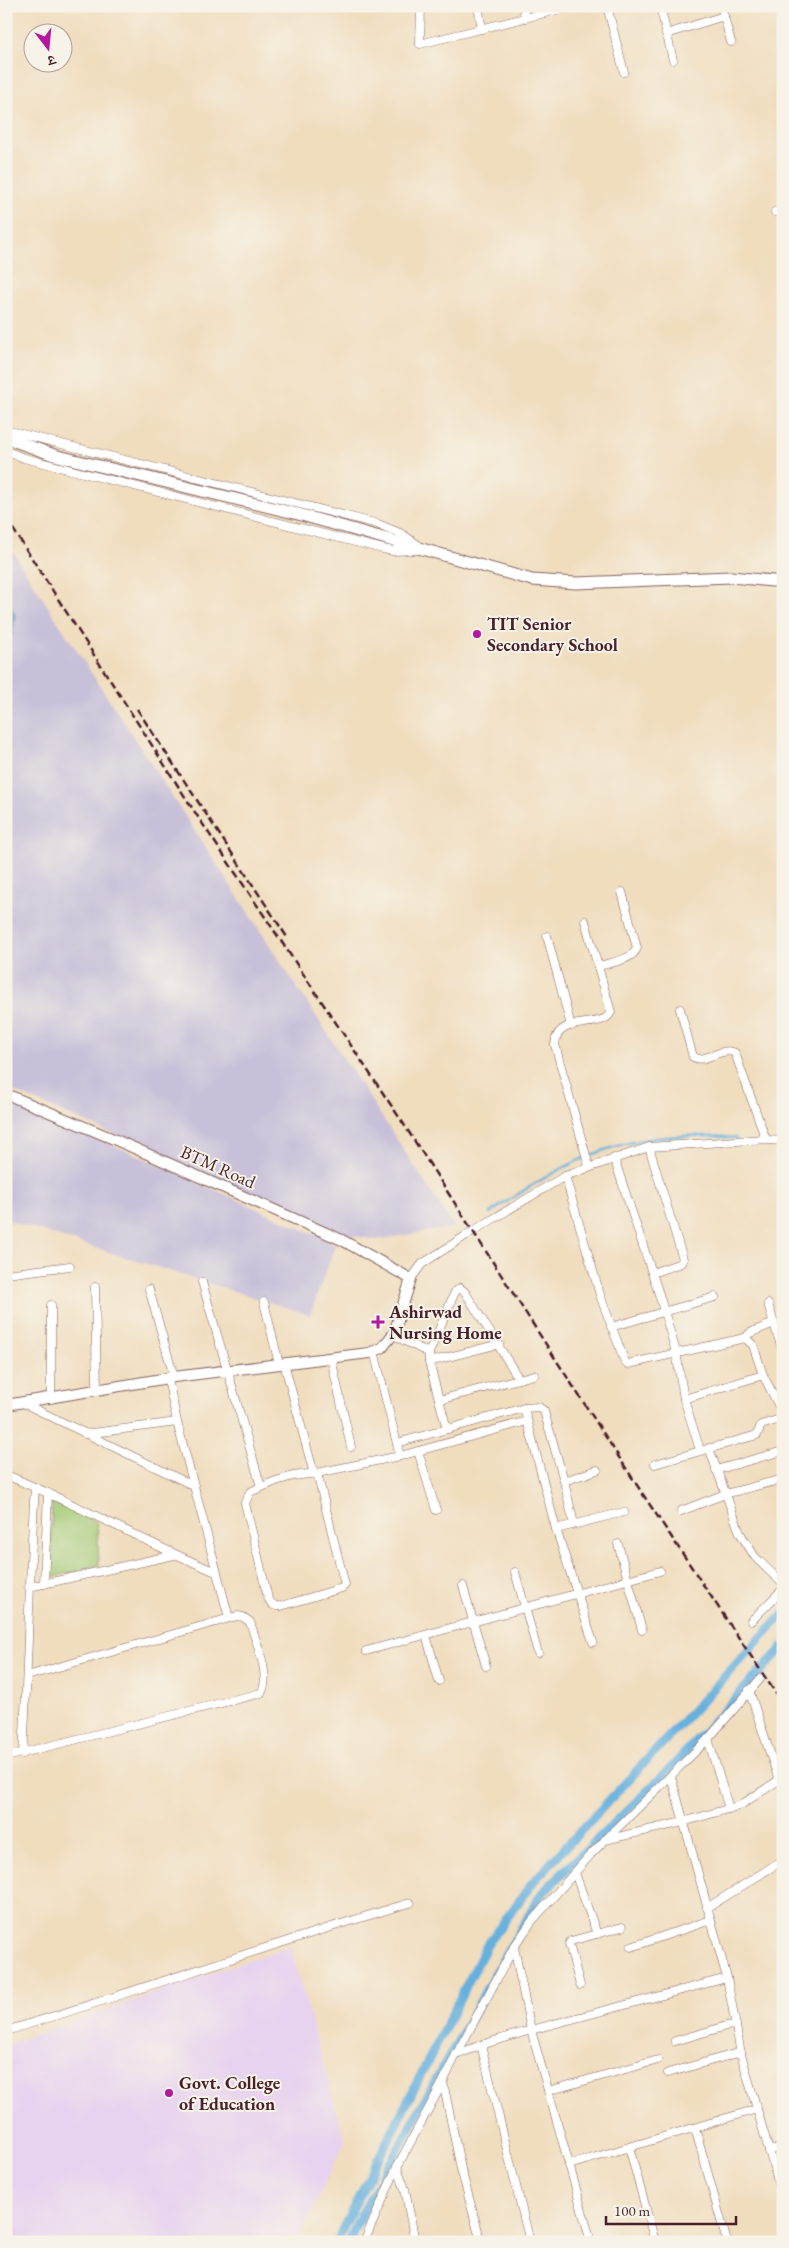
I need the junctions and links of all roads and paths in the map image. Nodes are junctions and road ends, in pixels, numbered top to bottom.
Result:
1 (421, 6) edge
2 (478, 6) edge
3 (523, 6) edge
4 (573, 6) edge
5 (607, 6) edge
6 (660, 6) edge
7 (721, 6) edge
8 (724, 16) junction
9 (525, 18) junction
10 (482, 29) junction
11 (666, 34) junction
12 (731, 42) dead end
13 (673, 60) dead end
14 (624, 72) dead end
15 (6, 430) edge
16 (6, 438) edge
17 (6, 451) edge
18 (425, 550) junction
19 (783, 582) edge
20 (622, 892) dead end
21 (585, 921) dead end
22 (547, 936) dead end
23 (598, 966) junction
24 (680, 1009) dead end
25 (571, 1026) junction
26 (6, 1094) edge
27 (766, 1139) junction
28 (783, 1141) edge
29 (649, 1147) junction
30 (614, 1158) junction
31 (587, 1160) junction
32 (565, 1176) junction
33 (70, 1266) dead end
34 (652, 1273) junction
35 (6, 1274) edge
36 (411, 1279) junction
37 (202, 1282) dead end
38 (95, 1287) dead end
39 (149, 1289) dead end
40 (715, 1297) dead end
41 (264, 1302) dead end
42 (768, 1304) dead end
43 (51, 1305) dead end
44 (664, 1311) junction
45 (774, 1323) junction
46 (611, 1327) junction
47 (393, 1335) junction
48 (745, 1338) junction
49 (499, 1344) junction
50 (374, 1351) junction
51 (676, 1352) junction
52 (783, 1352) edge
53 (429, 1353) junction
54 (331, 1358) junction
55 (429, 1362) junction
56 (282, 1364) junction
57 (226, 1370) junction
58 (534, 1375) dead end
59 (763, 1375) junction
60 (171, 1378) junction
61 (520, 1379) junction
62 (783, 1390) edge
63 (97, 1391) junction
64 (773, 1392) junction
65 (51, 1399) junction
66 (684, 1399) junction
67 (439, 1400) junction
68 (23, 1403) junction
69 (6, 1405) edge
70 (524, 1408) junction
71 (783, 1414) edge
72 (783, 1418) edge
73 (527, 1421) junction
74 (176, 1422) junction
75 (447, 1429) junction
76 (85, 1434) junction
77 (397, 1443) junction
78 (352, 1447) dead end
79 (709, 1448) junction
80 (700, 1450) junction
81 (418, 1451) junction
82 (783, 1451) edge
83 (400, 1456) junction
84 (655, 1464) dead end
85 (597, 1470) dead end
86 (716, 1470) junction
87 (315, 1473) junction
88 (6, 1474) edge
89 (783, 1479) edge
90 (564, 1481) junction
91 (194, 1486) junction
92 (35, 1487) junction
93 (260, 1487) junction
94 (48, 1493) junction
95 (725, 1494) junction
96 (436, 1510) dead end
97 (681, 1511) dead end
98 (624, 1512) dead end
99 (574, 1524) junction
100 (556, 1529) junction
101 (618, 1544) dead end
102 (174, 1555) junction
103 (660, 1571) dead end
104 (216, 1572) junction
105 (515, 1572) dead end
106 (628, 1580) junction
107 (44, 1584) junction
108 (783, 1584) edge
109 (463, 1586) dead end
110 (29, 1587) junction
111 (783, 1589) edge
112 (579, 1594) junction
113 (525, 1608) junction
114 (229, 1618) junction
115 (751, 1621) dead end
116 (474, 1622) junction
117 (642, 1630) dead end
118 (426, 1635) junction
119 (593, 1642) dead end
120 (366, 1651) dead end
121 (538, 1653) dead end
122 (486, 1666) dead end
123 (27, 1676) junction
124 (761, 1678) dead end
125 (439, 1681) dead end
126 (749, 1690) junction
127 (708, 1739) junction
128 (22, 1754) junction
129 (6, 1757) edge
130 (670, 1776) junction
131 (781, 1782) edge
132 (729, 1808) junction
133 (683, 1822) junction
134 (605, 1840) junction
135 (783, 1860) edge
136 (575, 1873) junction
137 (410, 1903) dead end
138 (707, 1908) junction
139 (711, 1920) junction
140 (622, 1927) dead end
141 (597, 1934) junction
142 (514, 1947) junction
143 (631, 1947) dead end
144 (727, 1978) junction
145 (580, 1985) dead end
146 (736, 2025) junction
147 (531, 2030) junction
148 (6, 2031) edge
149 (675, 2041) dead end
150 (481, 2045) junction
151 (741, 2052) junction
152 (456, 2055) junction
153 (658, 2060) dead end
154 (668, 2072) dead end
155 (443, 2082) junction
156 (548, 2091) junction
157 (757, 2109) junction
158 (694, 2128) junction
159 (629, 2147) junction
160 (783, 2147) edge
161 (769, 2151) junction
162 (569, 2165) junction
163 (397, 2167) junction
164 (783, 2199) edge
165 (364, 2242) edge
166 (415, 2242) edge
167 (481, 2242) edge
168 (530, 2242) edge
169 (591, 2242) edge
170 (656, 2242) edge
171 (727, 2242) edge

1 - 10 street
2 - 10 street
3 - 9 street
4 - 9 street
5 - 14 street
6 - 11 street
7 - 8 street
8 - 11 street
8 - 12 street
9 - 10 street
11 - 13 street
15 - 18 street
16 - 18 main road
17 - 18 street
18 - 19 main road
20 - 23 street
21 - 23 street
22 - 25 street
23 - 25 street
24 - 27 street
25 - 31 street
26 - 36 street, BTM Road
27 - 28 street
27 - 29 street
29 - 30 street
29 - 34 street
30 - 31 street
30 - 34 street
31 - 32 street
32 - 36 street
32 - 46 street
33 - 35 street
34 - 44 street
36 - 47 street
37 - 57 street
38 - 63 street
39 - 60 street
40 - 44 street
41 - 56 street
42 - 45 street
43 - 65 street
44 - 46 street
44 - 51 street
45 - 48 street
45 - 52 street
46 - 51 street
47 - 50 street
47 - 53 street
48 - 51 street
48 - 59 street
49 - 53 street
49 - 55 street
49 - 61 street
50 - 54 street
50 - 77 street
51 - 66 street
53 - 55 street
54 - 56 street
54 - 78 street
55 - 67 street
56 - 57 street
56 - 87 street
57 - 60 street
57 - 93 street
58 - 61 street
59 - 64 street
59 - 66 street
60 - 63 street
60 - 74 street
61 - 67 street
62 - 64 street
63 - 65 street
64 - 71 street
65 - 68 street
66 - 80 street
67 - 75 street
68 - 69 street
68 - 76 street
70 - 73 street
70 - 75 street
70 - 90 street
72 - 79 street
73 - 81 street
73 - 100 street
74 - 76 street
74 - 91 street
75 - 77 street
76 - 91 street
77 - 83 street
79 - 80 street
79 - 86 street
80 - 84 street
81 - 83 street
81 - 96 street
82 - 86 street
83 - 87 street
85 - 90 street
86 - 95 street
87 - 93 street
87 - 93 street
88 - 92 street
89 - 95 street
90 - 99 street
91 - 104 street
92 - 94 street
92 - 110 street
94 - 102 street
94 - 107 street
95 - 97 street
95 - 108 street
98 - 99 street
99 - 100 street
100 - 112 street
101 - 106 street
102 - 104 street
102 - 107 street
103 - 106 street
104 - 114 street
105 - 113 street
106 - 112 street
106 - 117 street
107 - 110 street
109 - 116 street
110 - 123 street
111 - 115 street
112 - 113 street
112 - 119 street
113 - 116 street
113 - 121 street
114 - 123 street
114 - 128 street
116 - 118 street
116 - 122 street
118 - 120 street
118 - 125 street
123 - 128 street
124 - 126 street
126 - 127 street
126 - 131 street
127 - 130 street
127 - 132 street
128 - 129 street
130 - 133 street
130 - 134 street
131 - 132 street
132 - 133 street
133 - 134 street
133 - 138 street
134 - 136 street
135 - 138 street
136 - 141 street
136 - 142 street
137 - 148 street
138 - 139 street
139 - 143 street
139 - 144 street
140 - 141 street
141 - 145 street
142 - 147 street
142 - 152 street
144 - 146 street
144 - 147 street
146 - 149 street
146 - 151 street
147 - 150 street
147 - 156 street
150 - 152 street
150 - 168 street
151 - 154 street
151 - 157 street
152 - 155 street
153 - 156 street
155 - 163 street
155 - 167 street
156 - 162 street
157 - 158 street
157 - 161 street
158 - 159 street
158 - 171 street
159 - 162 street
159 - 170 street
160 - 161 street
161 - 164 street
162 - 169 street
163 - 165 street
163 - 166 street

